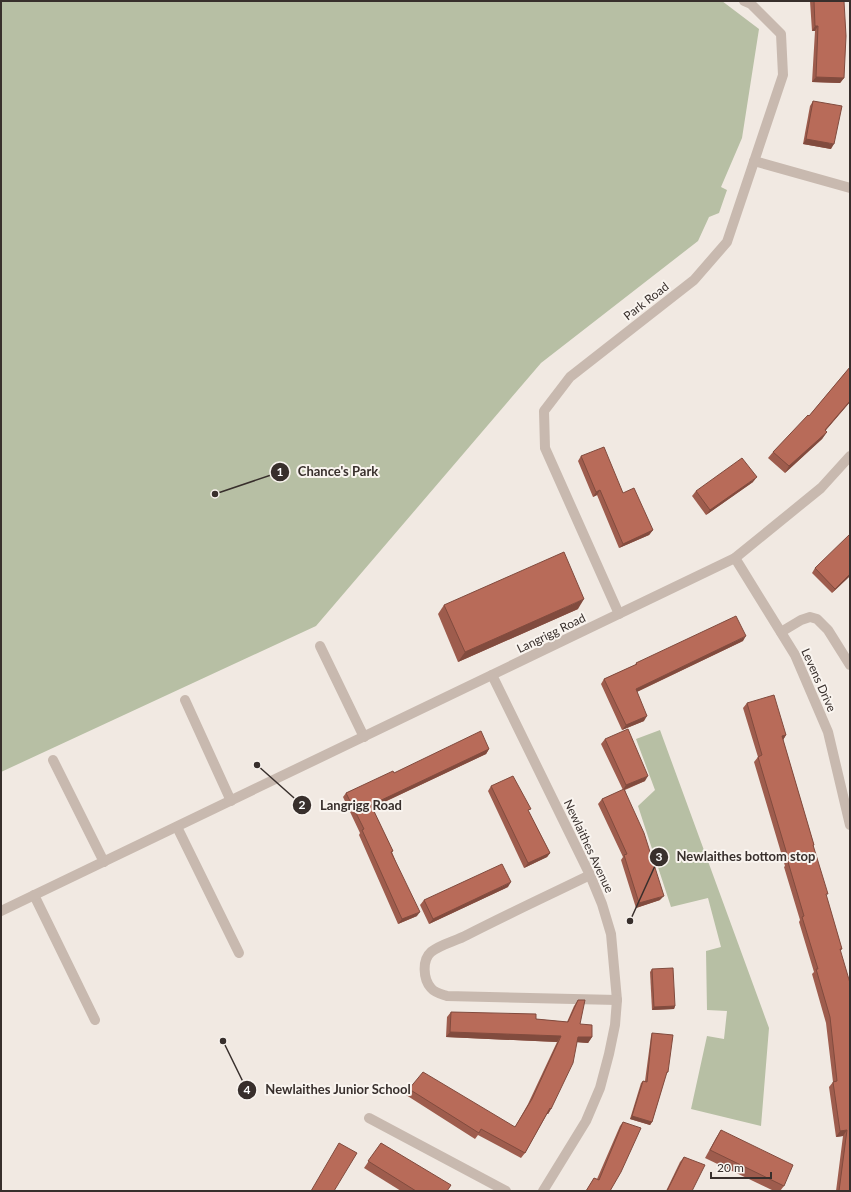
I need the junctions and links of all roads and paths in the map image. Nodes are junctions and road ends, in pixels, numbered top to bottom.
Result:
1 (744, 1) edge
2 (754, 161) junction
3 (850, 188) edge
4 (850, 456) edge
5 (736, 558) junction
6 (619, 614) junction
7 (781, 632) junction
8 (320, 646) dead end
9 (850, 665) edge
10 (492, 675) junction
11 (185, 700) dead end
12 (364, 737) junction
13 (53, 760) dead end
14 (231, 801) junction
15 (850, 825) edge
16 (177, 827) junction
17 (104, 862) junction
18 (590, 875) junction
19 (34, 895) junction
20 (1, 911) edge
21 (239, 954) dead end
22 (617, 1000) junction
23 (96, 1020) dead end
24 (369, 1118) dead end
25 (506, 1191) edge
26 (543, 1191) edge

1 - 2 street, Park Road
2 - 3 street
2 - 6 street, Park Road
4 - 5 street, Langrigg Road
5 - 6 street, Langrigg Road
5 - 7 street, Levens Drive
6 - 10 street, Langrigg Road
7 - 9 street
7 - 15 street, Levens Drive
8 - 12 street
10 - 12 street, Langrigg Road
10 - 18 street, Newlaithes Avenue
11 - 14 street
12 - 14 street, Langrigg Road
13 - 17 street
14 - 16 street, Langrigg Road
16 - 17 street, Langrigg Road
16 - 21 street
17 - 19 street, Langrigg Road
18 - 22 street, Newlaithes Avenue
18 - 22 street
19 - 20 street, Langrigg Road
19 - 23 street
22 - 26 street, Newlaithes Avenue
24 - 25 street

